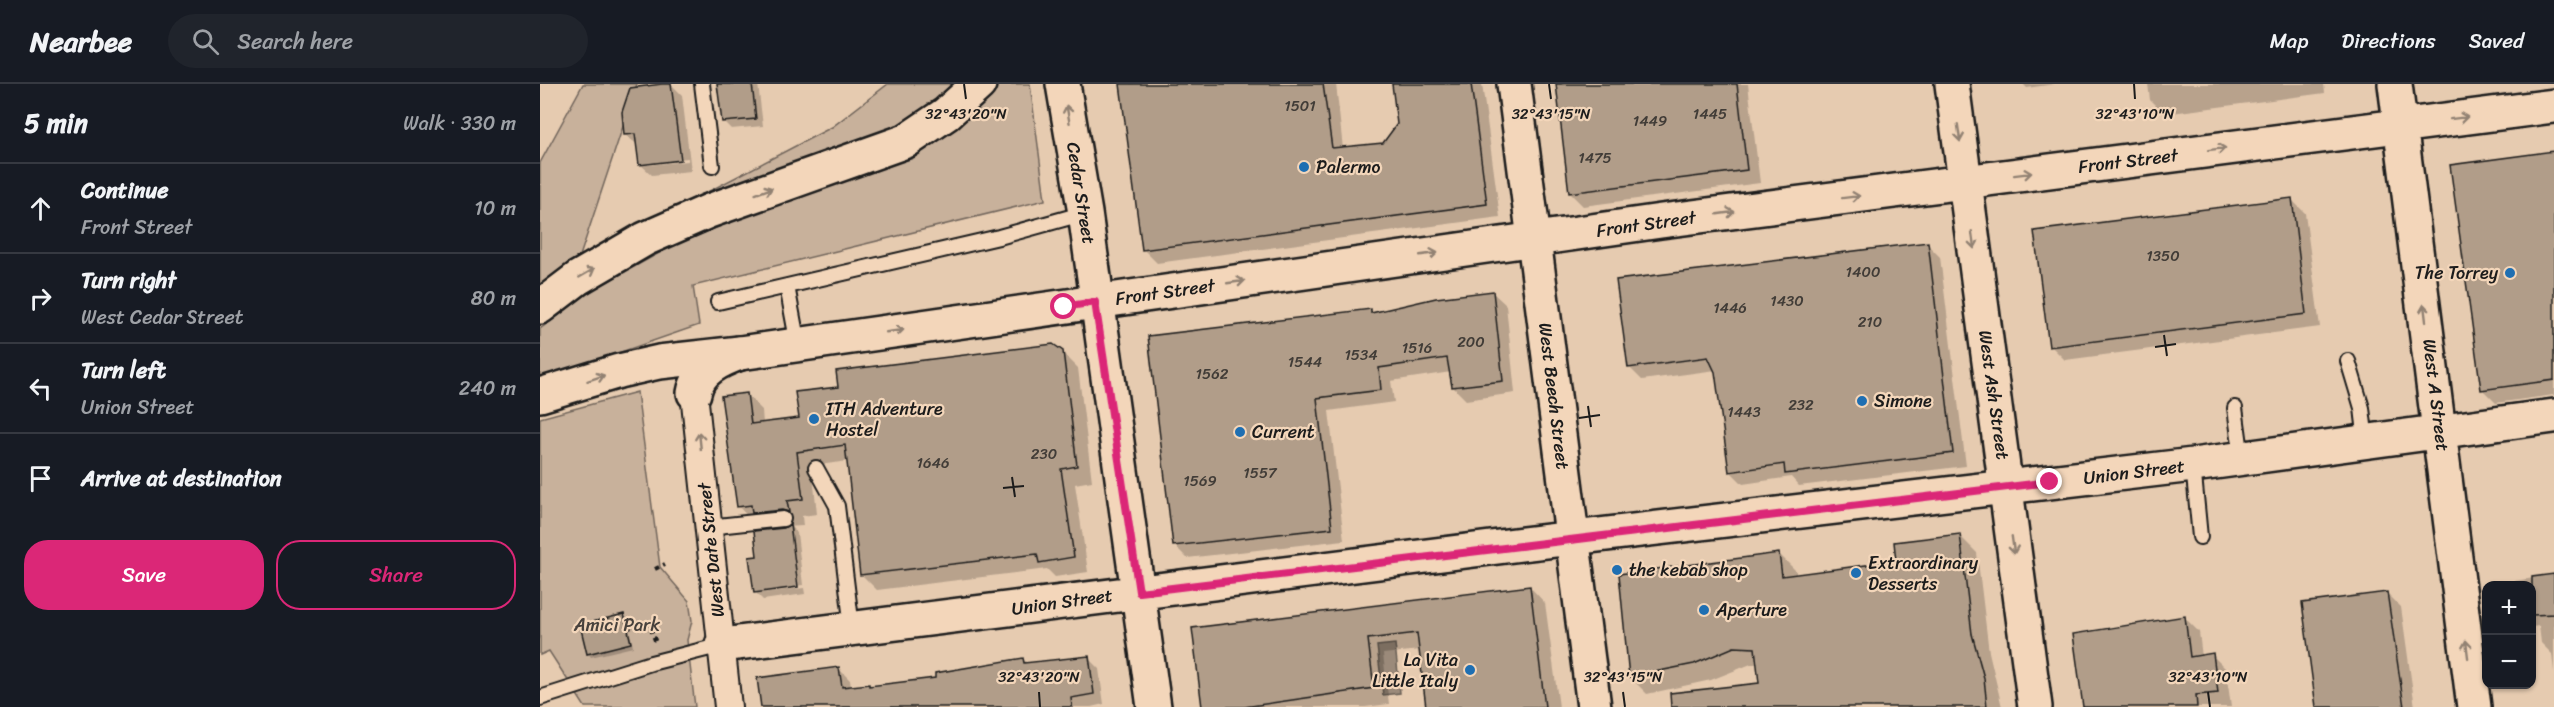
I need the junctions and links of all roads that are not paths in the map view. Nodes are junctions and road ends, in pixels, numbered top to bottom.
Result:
1 (702, 84) edge
2 (979, 84) edge
3 (1063, 84) edge
4 (1514, 84) edge
5 (1952, 84) edge
6 (2395, 84) edge
7 (2554, 106) edge
8 (2401, 126) junction
9 (712, 166) dead end
10 (1965, 182) junction
11 (1085, 213) junction
12 (1534, 239) junction
13 (787, 286) junction
14 (718, 302) dead end
15 (1095, 302) junction
16 (540, 307) edge
17 (798, 345) junction
18 (740, 353) junction
19 (2348, 361) dead end
20 (694, 393) joint
21 (540, 395) edge
22 (2235, 408) dead end
23 (2554, 416) edge
24 (2441, 433) junction
25 (2366, 442) junction
26 (2242, 459) junction
27 (2193, 465) junction
28 (816, 468) dead end
29 (2006, 487) junction
30 (783, 519) dead end
31 (708, 527) junction
32 (2200, 537) dead end
33 (1572, 538) junction
34 (1139, 592) junction
35 (852, 630) junction
36 (722, 645) junction
37 (540, 698) edge
38 (728, 707) edge
39 (1154, 707) edge
40 (1594, 707) edge
41 (2035, 707) edge
42 (2474, 707) edge

1 - 9 lane
16 -> 2 main road
11 -> 3 main road, Cedar Street
4 - 12 main road, West Beech Street
5 -> 10 main road, West Ash Street
6 - 8 main road, West A Street
8 -> 7 main road, Front Street
10 -> 8 main road, Front Street
24 -> 8 main road, West A Street
12 -> 10 main road, Front Street
10 -> 29 main road, West Ash Street
11 - 13 lane
11 - 15 main road, Cedar Street
15 -> 12 main road, Front Street
12 - 33 main road, West Beech Street
13 - 14 lane
13 - 17 lane
17 -> 15 main road, Front Street
15 - 34 main road, Cedar Street
17 - 18 main road, Front Street
18 - 20 main road
21 -> 18 main road, Front Street
19 - 25 lane
31 -> 20 street, West Date Street
22 - 26 lane
23 - 24 main road, Union Street
24 - 25 main road, Union Street
42 -> 24 main road, West A Street
25 - 26 main road, Union Street
26 - 27 main road, Union Street
27 - 29 main road, Union Street
27 - 32 lane
28 - 35 lane
29 - 33 main road, Union Street
29 -> 41 main road, West Ash Street
30 - 31 lane
31 - 36 street, West Date Street
33 - 34 main road, Union Street
33 - 40 main road, West Beech Street
34 - 35 main road, Union Street
34 - 39 main road, Cedar Street
35 - 36 main road, Union Street
36 - 37 lane, Union Street
36 - 38 street, West Date Street

